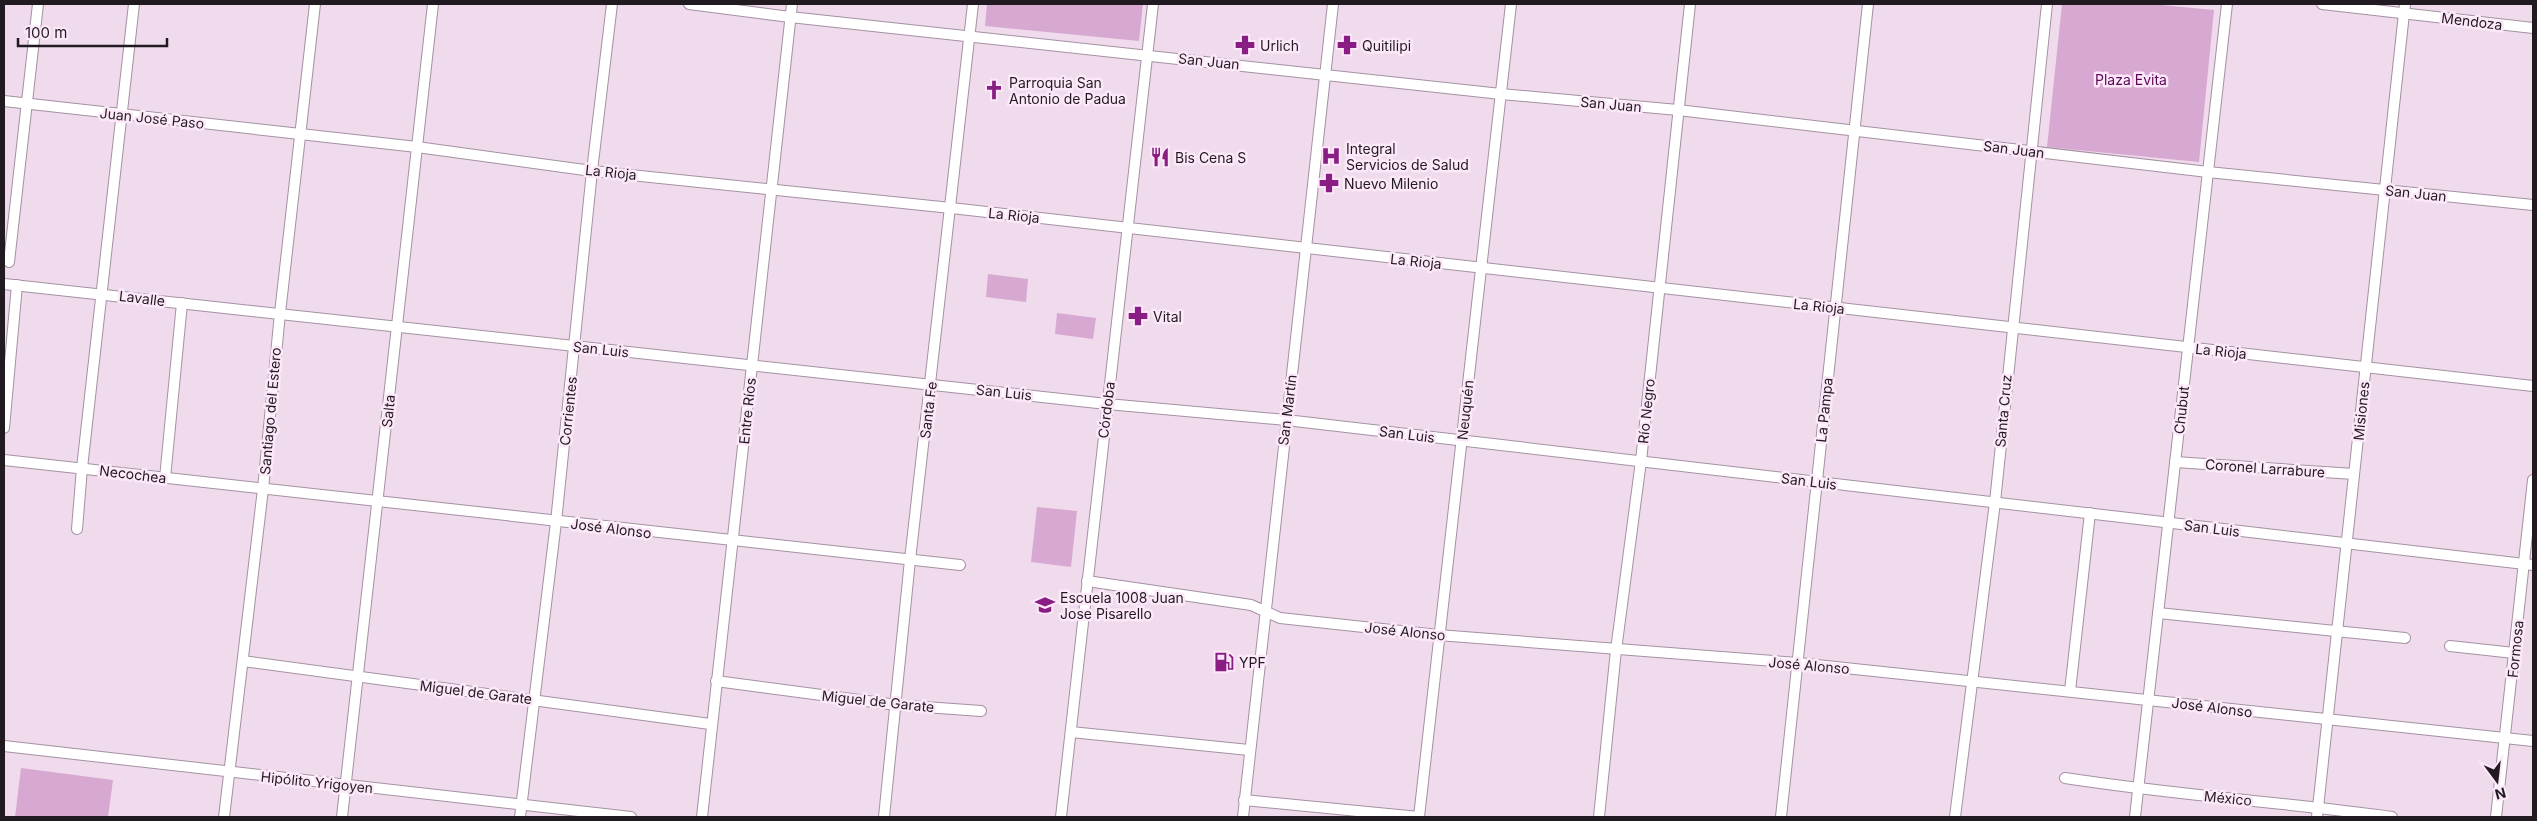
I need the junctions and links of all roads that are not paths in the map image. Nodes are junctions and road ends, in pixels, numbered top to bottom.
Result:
1 (38, 4) edge
2 (134, 4) edge
3 (315, 4) edge
4 (433, 4) edge
5 (612, 4) edge
6 (689, 4) edge
7 (792, 4) edge
8 (974, 4) edge
9 (1153, 4) edge
10 (1333, 4) edge
11 (1511, 4) edge
12 (1690, 4) edge
13 (1868, 4) edge
14 (2047, 4) edge
15 (2227, 4) edge
16 (2322, 4) edge
17 (2404, 9) edge
18 (790, 17) junction
19 (2533, 28) edge
20 (970, 36) junction
21 (1148, 55) junction
22 (1324, 73) junction
23 (1501, 94) junction
24 (4, 101) edge
25 (25, 104) junction
26 (1678, 110) junction
27 (121, 114) junction
28 (1854, 131) junction
29 (300, 135) junction
30 (417, 147) junction
31 (2032, 151) junction
32 (592, 170) junction
33 (2208, 172) junction
34 (770, 189) junction
35 (2384, 190) junction
36 (2533, 205) edge
37 (951, 208) junction
38 (1129, 228) junction
39 (1306, 248) junction
40 (8, 262) dead end
41 (1480, 268) junction
42 (4, 284) edge
43 (17, 286) junction
44 (1658, 288) junction
45 (102, 293) junction
46 (182, 303) junction
47 (1835, 308) junction
48 (280, 313) junction
49 (398, 327) junction
50 (2011, 327) junction
51 (574, 346) junction
52 (2188, 347) junction
53 (752, 365) junction
54 (2365, 367) junction
55 (931, 384) junction
56 (2533, 386) edge
57 (1107, 404) junction
58 (1286, 420) junction
59 (4, 428) edge
60 (1461, 441) junction
61 (4, 460) edge
62 (1641, 461) junction
63 (2175, 462) junction
64 (82, 468) junction
65 (2354, 474) junction
66 (166, 478) junction
67 (2533, 480) edge
68 (1817, 482) junction
69 (263, 489) junction
70 (378, 502) junction
71 (1994, 502) junction
72 (2090, 514) junction
73 (556, 522) junction
74 (2168, 522) junction
75 (78, 529) dead end
76 (732, 542) junction
77 (2346, 543) junction
78 (910, 560) junction
79 (2529, 564) edge
80 (960, 566) dead end
81 (1087, 581) junction
82 (1264, 611) junction
83 (2158, 613) junction
84 (2337, 631) junction
85 (1438, 635) junction
86 (2405, 638) dead end
87 (2450, 646) dead end
88 (1616, 650) junction
89 (2514, 653) junction
90 (243, 661) junction
91 (1798, 663) junction
92 (358, 677) junction
93 (716, 681) junction
94 (1972, 681) junction
95 (2070, 691) junction
96 (2149, 699) junction
97 (535, 700) junction
98 (897, 705) junction
99 (980, 711) dead end
100 (2327, 721) junction
101 (710, 724) junction
102 (1071, 732) junction
103 (2505, 737) junction
104 (2533, 741) edge
105 (4, 746) edge
106 (1249, 750) junction
107 (229, 773) junction
108 (2065, 778) dead end
109 (346, 785) junction
110 (2138, 790) junction
111 (1244, 800) junction
112 (521, 805) junction
113 (2317, 812) edge
114 (612, 816) edge
115 (224, 817) edge
116 (342, 817) edge
117 (520, 817) edge
118 (631, 817) edge
119 (702, 817) edge
120 (884, 817) edge
121 (1061, 817) edge
122 (1243, 817) edge
123 (1419, 817) edge
124 (1599, 817) edge
125 (1780, 817) edge
126 (1955, 817) edge
127 (2135, 817) edge
128 (2392, 817) edge
129 (2496, 817) edge

1 - 25 street
2 - 27 street
3 - 29 street, Santiago del Estero
4 - 30 street, Salta
5 - 32 street, Corrientes
6 - 18 street, San Juan
7 - 18 street, Entre Ríos
8 - 20 street, Santa Fe
9 - 21 street, Córdoba
10 - 22 street, San Martín
11 - 23 street, Neuquén
12 - 26 street, Río Negro
13 - 28 street, La Pampa
14 - 31 street, Santa Cruz
15 - 33 street, Chubut
16 - 17 street, Mendoza
17 - 19 street, Mendoza
17 - 35 street, Misiones
18 - 20 street, San Juan
18 - 34 street, Entre Ríos
20 - 21 street, San Juan
20 - 37 street, Santa Fe
21 - 22 street, San Juan
21 - 38 street, Córdoba
22 - 23 street, San Juan
22 - 39 street, San Martín
23 - 26 street, San Juan
23 - 41 street, Neuquén
24 - 25 street, Juan José Paso
25 - 27 street, Juan José Paso
25 - 40 street
26 - 28 street, San Juan
26 - 44 street, Río Negro
27 - 29 street, Juan José Paso
27 - 45 street
28 - 31 street, San Juan
28 - 47 street, La Pampa
29 - 30 street, La Rioja
29 - 48 street, Santiago del Estero
30 - 32 street, La Rioja
30 - 49 street, Salta
31 - 33 street, San Juan
31 - 50 street, Santa Cruz
32 - 34 street, La Rioja
32 - 51 street, Corrientes
33 - 35 street, San Juan
33 - 52 street, Chubut
34 - 37 street, La Rioja
34 - 53 street, Entre Ríos
35 - 36 street, San Juan
35 - 54 street, Misiones
37 - 38 street, La Rioja
37 - 55 street, Santa Fe
38 - 39 street, La Rioja
38 - 57 street, Córdoba
39 - 41 street, La Rioja
39 - 58 street, San Martín
41 - 44 street, La Rioja
41 - 60 street, Neuquén
42 - 43 street, Lavalle
43 - 45 street, Lavalle
43 - 59 street
44 - 47 street, La Rioja
44 - 62 street, Río Negro
45 - 46 street, Lavalle
45 - 64 street
46 - 48 street, Lavalle
46 - 66 street
47 - 50 street, La Rioja
47 - 68 street, La Pampa
48 - 49 street, San Luis
48 - 69 street, Santiago del Estero
49 - 51 street, San Luis
49 - 70 street, Salta
50 - 52 street, La Rioja
50 - 71 street, Santa Cruz
51 - 53 street, San Luis
51 - 73 street, Corrientes
52 - 54 street, La Rioja
52 - 63 street, Chubut
53 - 55 street, San Luis
53 - 76 street, Entre Ríos
54 - 56 street, La Rioja
54 - 65 street, Misiones
55 - 57 street, San Luis
55 - 78 street, Santa Fe
57 - 58 street, San Luis
57 - 81 street, Córdoba
58 - 60 street, San Luis
58 - 82 street, San Martín
60 - 62 street, San Luis
60 - 85 street, Neuquén
61 - 64 street, Necochea
62 - 68 street, San Luis
62 - 88 street, Río Negro
63 - 65 street, Coronel Larrabure
63 - 74 street, Chubut
64 - 66 street, Necochea
64 - 75 street
65 - 77 street, Misiones
66 - 69 street, Necochea
67 - 79 street, Formosa
68 - 71 street, San Luis
68 - 91 street, La Pampa
69 - 70 street, José Alonso
69 - 90 street, Santiago del Estero
70 - 73 street, José Alonso
70 - 92 street, Salta
71 - 72 street, San Luis
71 - 94 street, Santa Cruz
72 - 74 street, San Luis
72 - 95 street
73 - 76 street, José Alonso
73 - 97 street, Corrientes
74 - 77 street, San Luis
74 - 83 street, Chubut
76 - 78 street, José Alonso
76 - 93 street, Entre Ríos
77 - 79 street, San Luis
77 - 84 street, Misiones
78 - 80 street, José Alonso
78 - 98 street, Santa Fe
79 - 89 street, Formosa
81 - 82 street, José Alonso
81 - 102 street, Córdoba
82 - 85 street, José Alonso
82 - 106 street, San Martín
83 - 84 street
83 - 96 street, Chubut
84 - 86 street
84 - 100 street, Misiones
85 - 88 street, José Alonso
85 - 123 street, Neuquén
87 - 89 street
88 - 91 street, José Alonso
88 - 124 street, Río Negro
89 - 103 street, Formosa
90 - 92 street, Miguel de Garate
90 - 107 street, Santiago del Estero
91 - 94 street, José Alonso
91 - 125 street, La Pampa
92 - 97 street, Miguel de Garate
92 - 109 street, Salta
93 - 98 street, Miguel de Garate
93 - 101 street, Entre Ríos
94 - 95 street, José Alonso
94 - 126 street, Santa Cruz
95 - 96 street, José Alonso
96 - 100 street, José Alonso
96 - 110 street, Chubut
97 - 101 street, Miguel de Garate
97 - 112 street, Corrientes
98 - 99 street, Miguel de Garate
98 - 120 street, Santa Fe
100 - 103 street, José Alonso
100 - 113 street, Misiones
101 - 119 street, Entre Ríos
102 - 106 street
102 - 121 street, Córdoba
103 - 104 street, José Alonso
103 - 129 street, Formosa
105 - 107 street, Hipólito Yrigoyen
106 - 111 street, San Martín
107 - 109 street, Hipólito Yrigoyen
107 - 115 street, Santiago del Estero
108 - 110 street, México
109 - 112 street, Hipólito Yrigoyen
109 - 116 street, Salta
110 - 113 street, México
110 - 127 street, Chubut
111 - 122 street, San Martín
111 - 123 street
112 - 114 street, Hipólito Yrigoyen
112 - 117 street, Corrientes
113 - 128 street, México
114 - 118 street, Hipólito Yrigoyen

